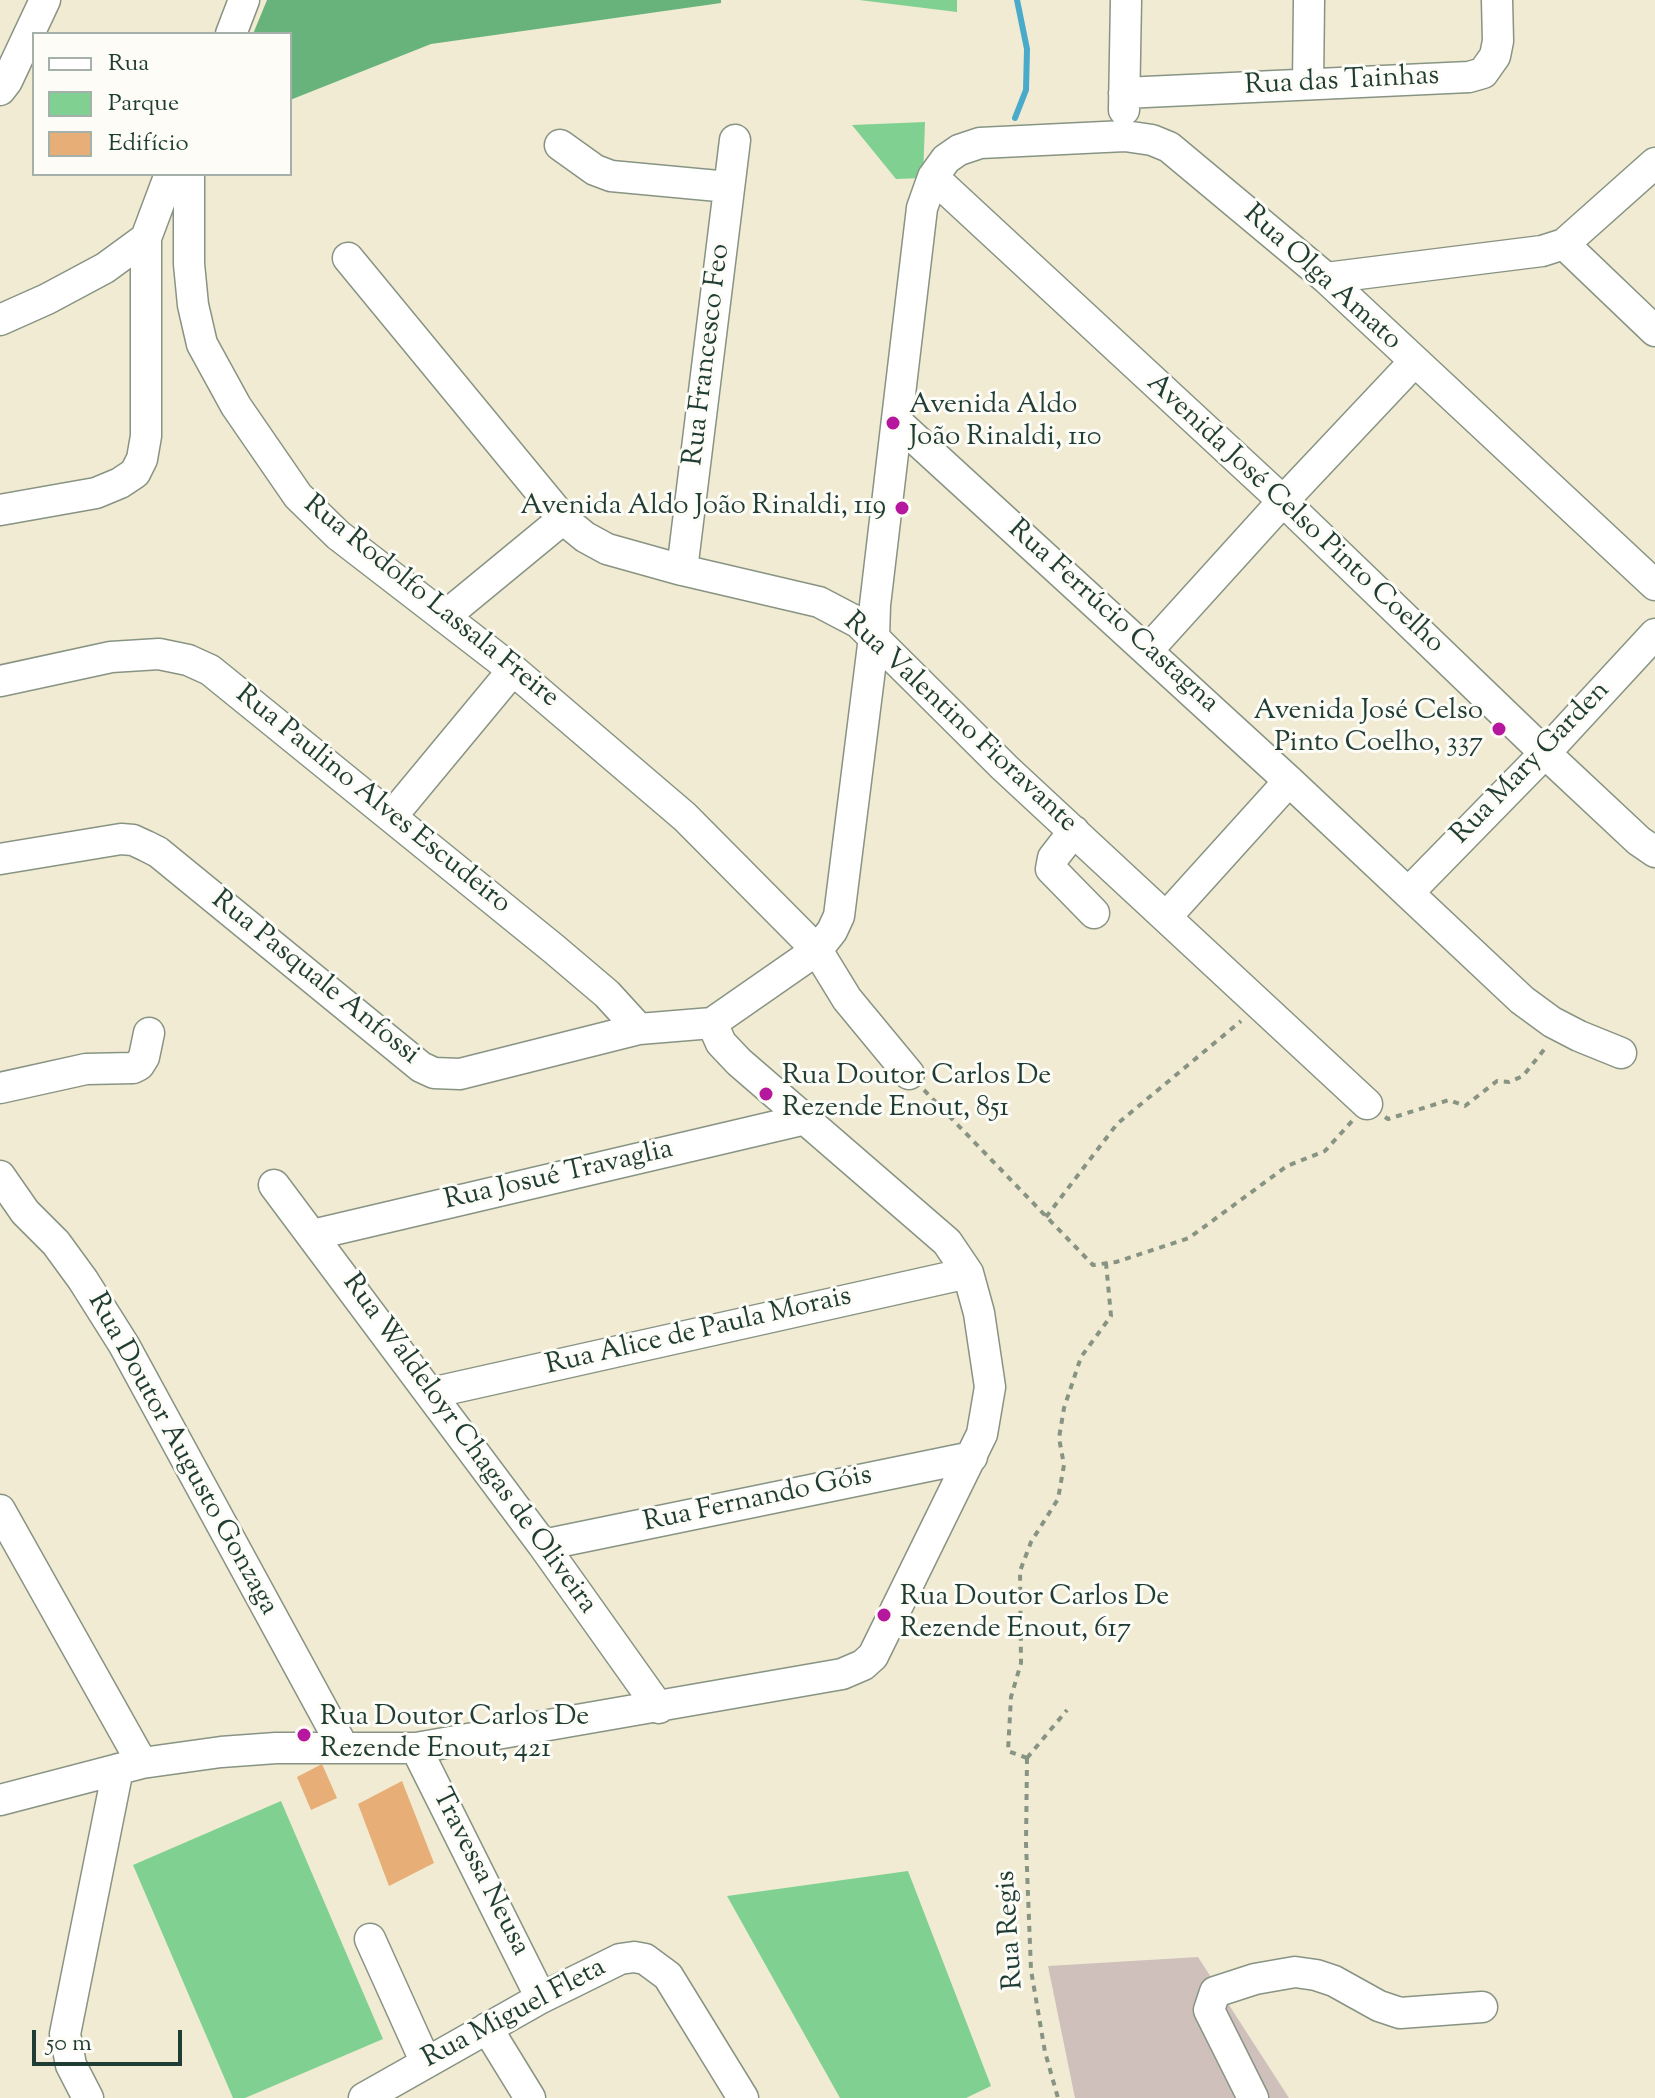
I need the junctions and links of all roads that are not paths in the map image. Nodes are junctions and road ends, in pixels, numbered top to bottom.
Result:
1 (45, 0) edge
2 (244, 0) edge
3 (1126, 0) edge
4 (1309, 0) edge
5 (1497, 0) edge
6 (232, 32) edge
7 (1308, 84) junction
8 (0, 90) edge
9 (1124, 93) junction
10 (1125, 136) junction
11 (735, 140) dead end
12 (560, 145) dead end
13 (1655, 163) edge
14 (169, 176) edge
15 (189, 176) edge
16 (933, 177) junction
17 (729, 187) junction
18 (146, 238) junction
19 (1564, 244) junction
20 (348, 258) dead end
21 (1326, 278) junction
22 (0, 320) edge
23 (1655, 331) edge
24 (1414, 362) junction
25 (897, 422) junction
26 (1283, 501) junction
27 (0, 510) edge
28 (563, 519) junction
29 (682, 570) junction
30 (1655, 585) edge
31 (444, 617) junction
32 (1655, 634) edge
33 (874, 637) junction
34 (1148, 650) junction
35 (513, 670) junction
36 (0, 681) edge
37 (1545, 753) junction
38 (1289, 781) junction
39 (392, 816) junction
40 (1074, 831) junction
41 (1655, 852) edge
42 (0, 859) edge
43 (1409, 892) junction
44 (1094, 913) dead end
45 (1167, 916) junction
46 (817, 950) junction
47 (712, 1023) junction
48 (639, 1029) junction
49 (149, 1033) dead end
50 (1621, 1053) dead end
51 (909, 1074) road end
52 (0, 1088) edge
53 (1367, 1104) road end
54 (806, 1119) junction
55 (0, 1176) edge
56 (274, 1185) dead end
57 (312, 1235) junction
58 (968, 1273) junction
59 (431, 1393) junction
60 (972, 1457) junction
61 (0, 1510) edge
62 (543, 1545) junction
63 (659, 1708) junction
64 (343, 1747) junction
65 (416, 1748) junction
66 (130, 1766) junction
67 (0, 1800) edge
68 (370, 1939) dead end
69 (541, 1998) junction
70 (1482, 2007) dead end
71 (487, 2028) junction
72 (426, 2063) junction
73 (88, 2098) edge
74 (364, 2098) edge
75 (530, 2098) edge
76 (743, 2098) edge
77 (1253, 2098) edge

1 - 8 street
2 - 6 street
3 - 9 street
4 - 7 street
5 - 7 street, Rua das Tainhas
7 - 9 street, Rua das Tainhas
9 - 10 street
10 - 16 street, Rua Olga Amato
10 - 21 street, Rua Olga Amato
11 - 17 street, Rua Francesco Feo
12 - 17 street
13 - 19 street
14 - 18 street
15 - 31 street, Rua Rodolfo Lassala Freire
16 - 25 street
16 - 26 street, Avenida José Celso Pinto Coelho
17 - 29 street, Rua Francesco Feo
18 - 22 street
18 - 27 street
19 - 21 street
19 - 23 street
20 - 28 street, Rua Valentino Fioravante
21 - 24 street, Rua Olga Amato
24 - 26 street
24 - 30 street, Rua Olga Amato
25 - 33 street
25 - 34 street, Rua Ferrúcio Castagna
26 - 34 street
26 - 37 street, Avenida José Celso Pinto Coelho
28 - 29 street, Rua Valentino Fioravante
28 - 31 street
29 - 33 street, Rua Valentino Fioravante
31 - 35 street, Rua Rodolfo Lassala Freire
32 - 37 street, Rua Mary Garden
33 - 40 street, Rua Valentino Fioravante
33 - 46 street
34 - 38 street, Rua Ferrúcio Castagna
35 - 39 street
35 - 46 street, Rua Rodolfo Lassala Freire
36 - 39 street, Rua Paulino Alves Escudeiro
37 - 41 street, Avenida José Celso Pinto Coelho
37 - 43 street, Rua Mary Garden
38 - 43 street, Rua Ferrúcio Castagna
38 - 45 street
39 - 48 street, Rua Paulino Alves Escudeiro
40 - 44 street
40 - 45 street, Rua Valentino Fioravante
42 - 48 street, Rua Pasquale Anfossi
43 - 50 street, Rua Ferrúcio Castagna
45 - 53 street, Rua Valentino Fioravante
46 - 47 street
46 - 51 street, Rua Rodolfo Lassala Freire
47 - 48 street
47 - 54 street
49 - 52 street
54 - 57 street, Rua Josué Travaglia
54 - 58 street
55 - 64 street, Rua Doutor Augusto Gonzaga
56 - 57 street, Rua Waldeloyr Chagas de Oliveira
57 - 59 street, Rua Waldeloyr Chagas de Oliveira
58 - 59 street, Rua Alice de Paula Morais
58 - 60 street
59 - 62 street, Rua Waldeloyr Chagas de Oliveira
60 - 62 street, Rua Fernando Góis
60 - 63 street
61 - 66 street
62 - 63 street, Rua Waldeloyr Chagas de Oliveira
63 - 65 street
64 - 65 street
64 - 66 street
65 - 69 street, Travessa Neusa
66 - 67 street
66 - 73 street
68 - 72 street
69 - 71 street, Rua Miguel Fleta
69 - 76 street, Rua Miguel Fleta
70 - 77 street
71 - 72 street, Rua Miguel Fleta
71 - 75 street
72 - 74 street, Rua Miguel Fleta

